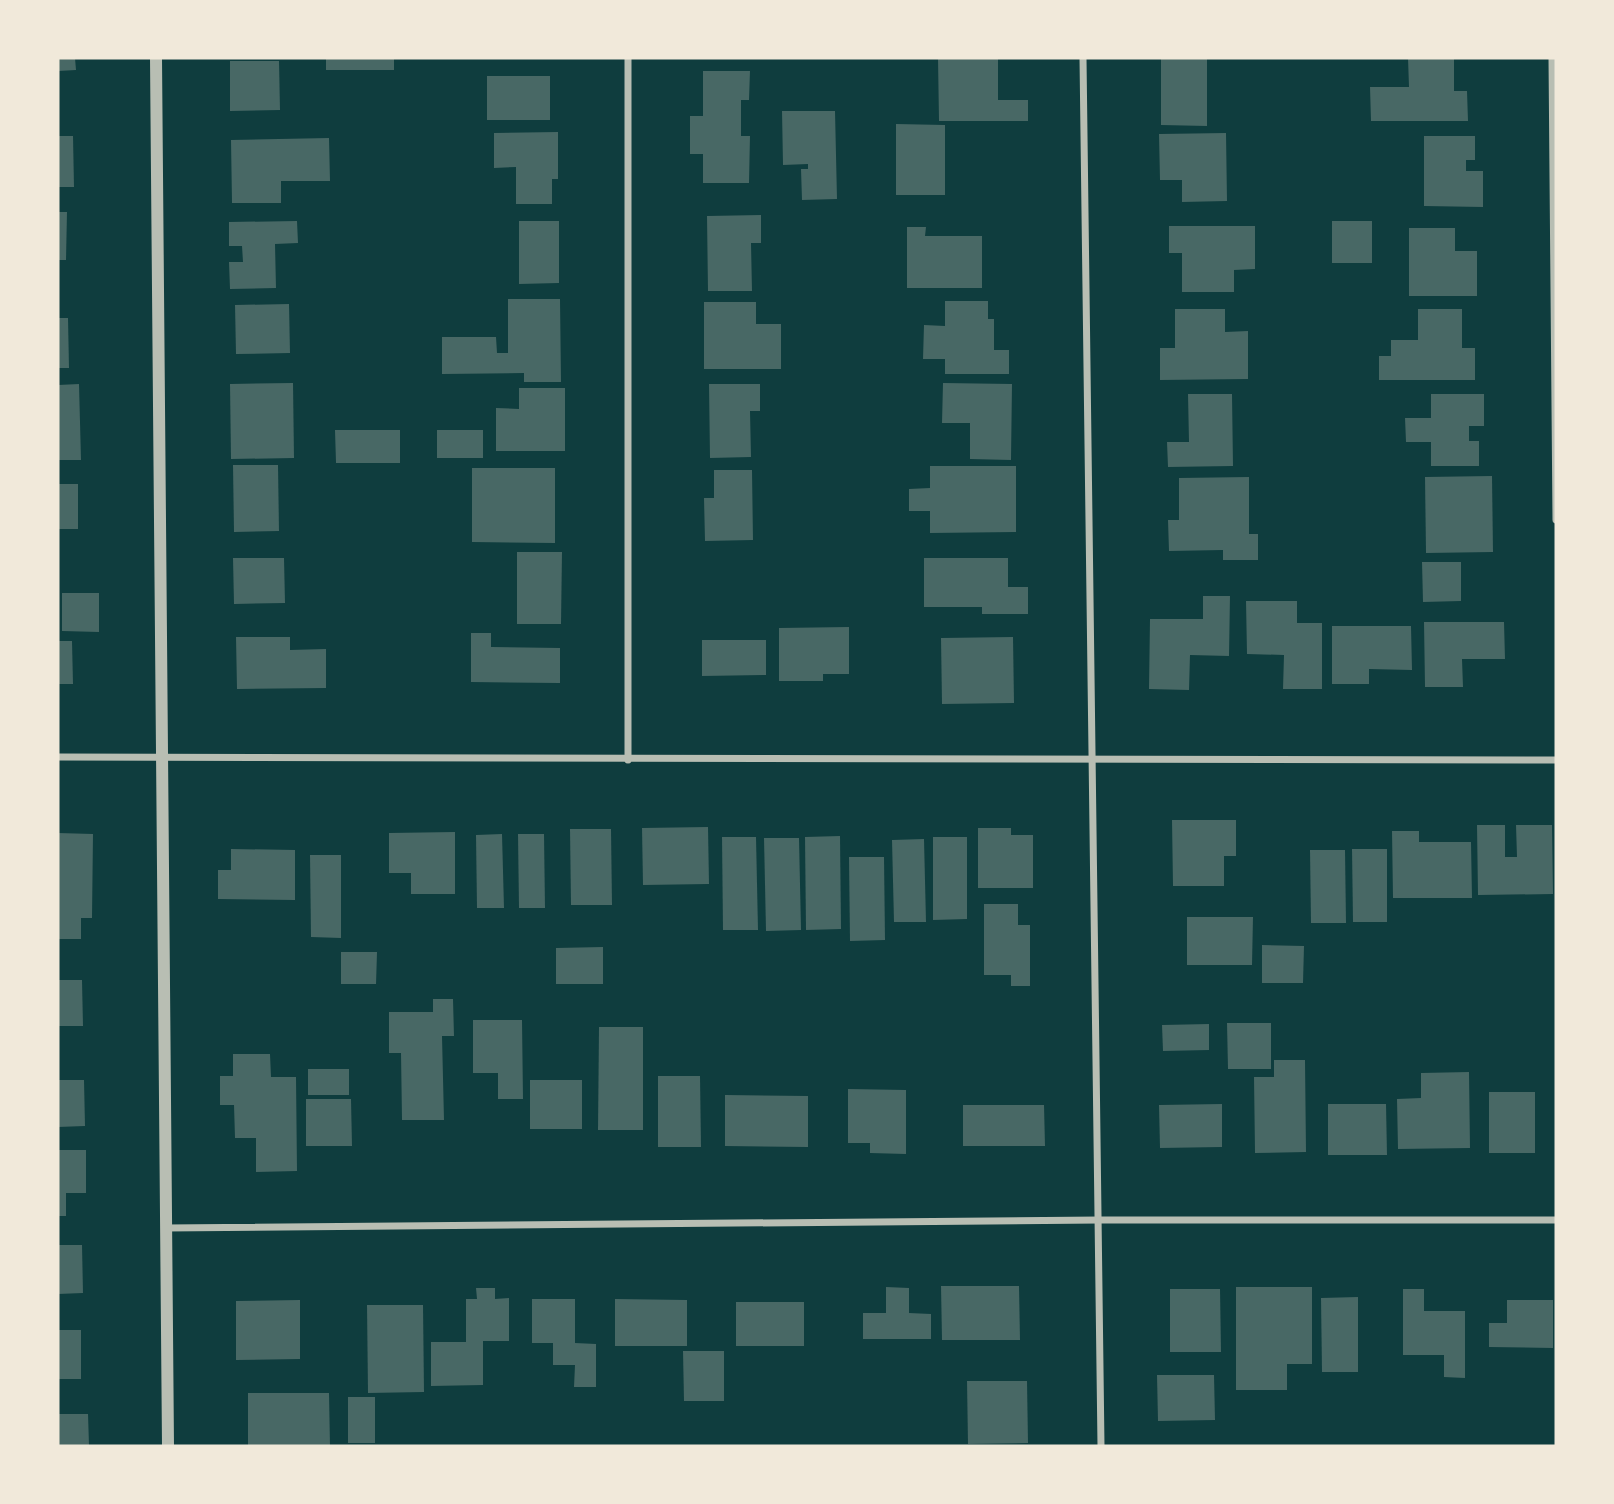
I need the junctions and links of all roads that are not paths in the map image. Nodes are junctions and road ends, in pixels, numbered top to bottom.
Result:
1 (156, 58) edge
2 (628, 58) edge
3 (1083, 58) edge
4 (1552, 58) edge
5 (1556, 520) edge
6 (163, 756) junction
7 (58, 757) edge
8 (628, 760) junction
9 (1091, 760) junction
10 (1556, 760) edge
11 (1099, 1220) junction
12 (1556, 1220) edge
13 (166, 1228) junction
14 (168, 1446) edge
15 (1101, 1446) edge

1 - 6 street
2 - 8 street
3 - 9 street
4 - 5 street
6 - 7 street
6 - 8 street
6 - 13 street
8 - 9 street
9 - 10 street
9 - 11 street
11 - 12 street
11 - 13 street
11 - 15 street
13 - 14 street

